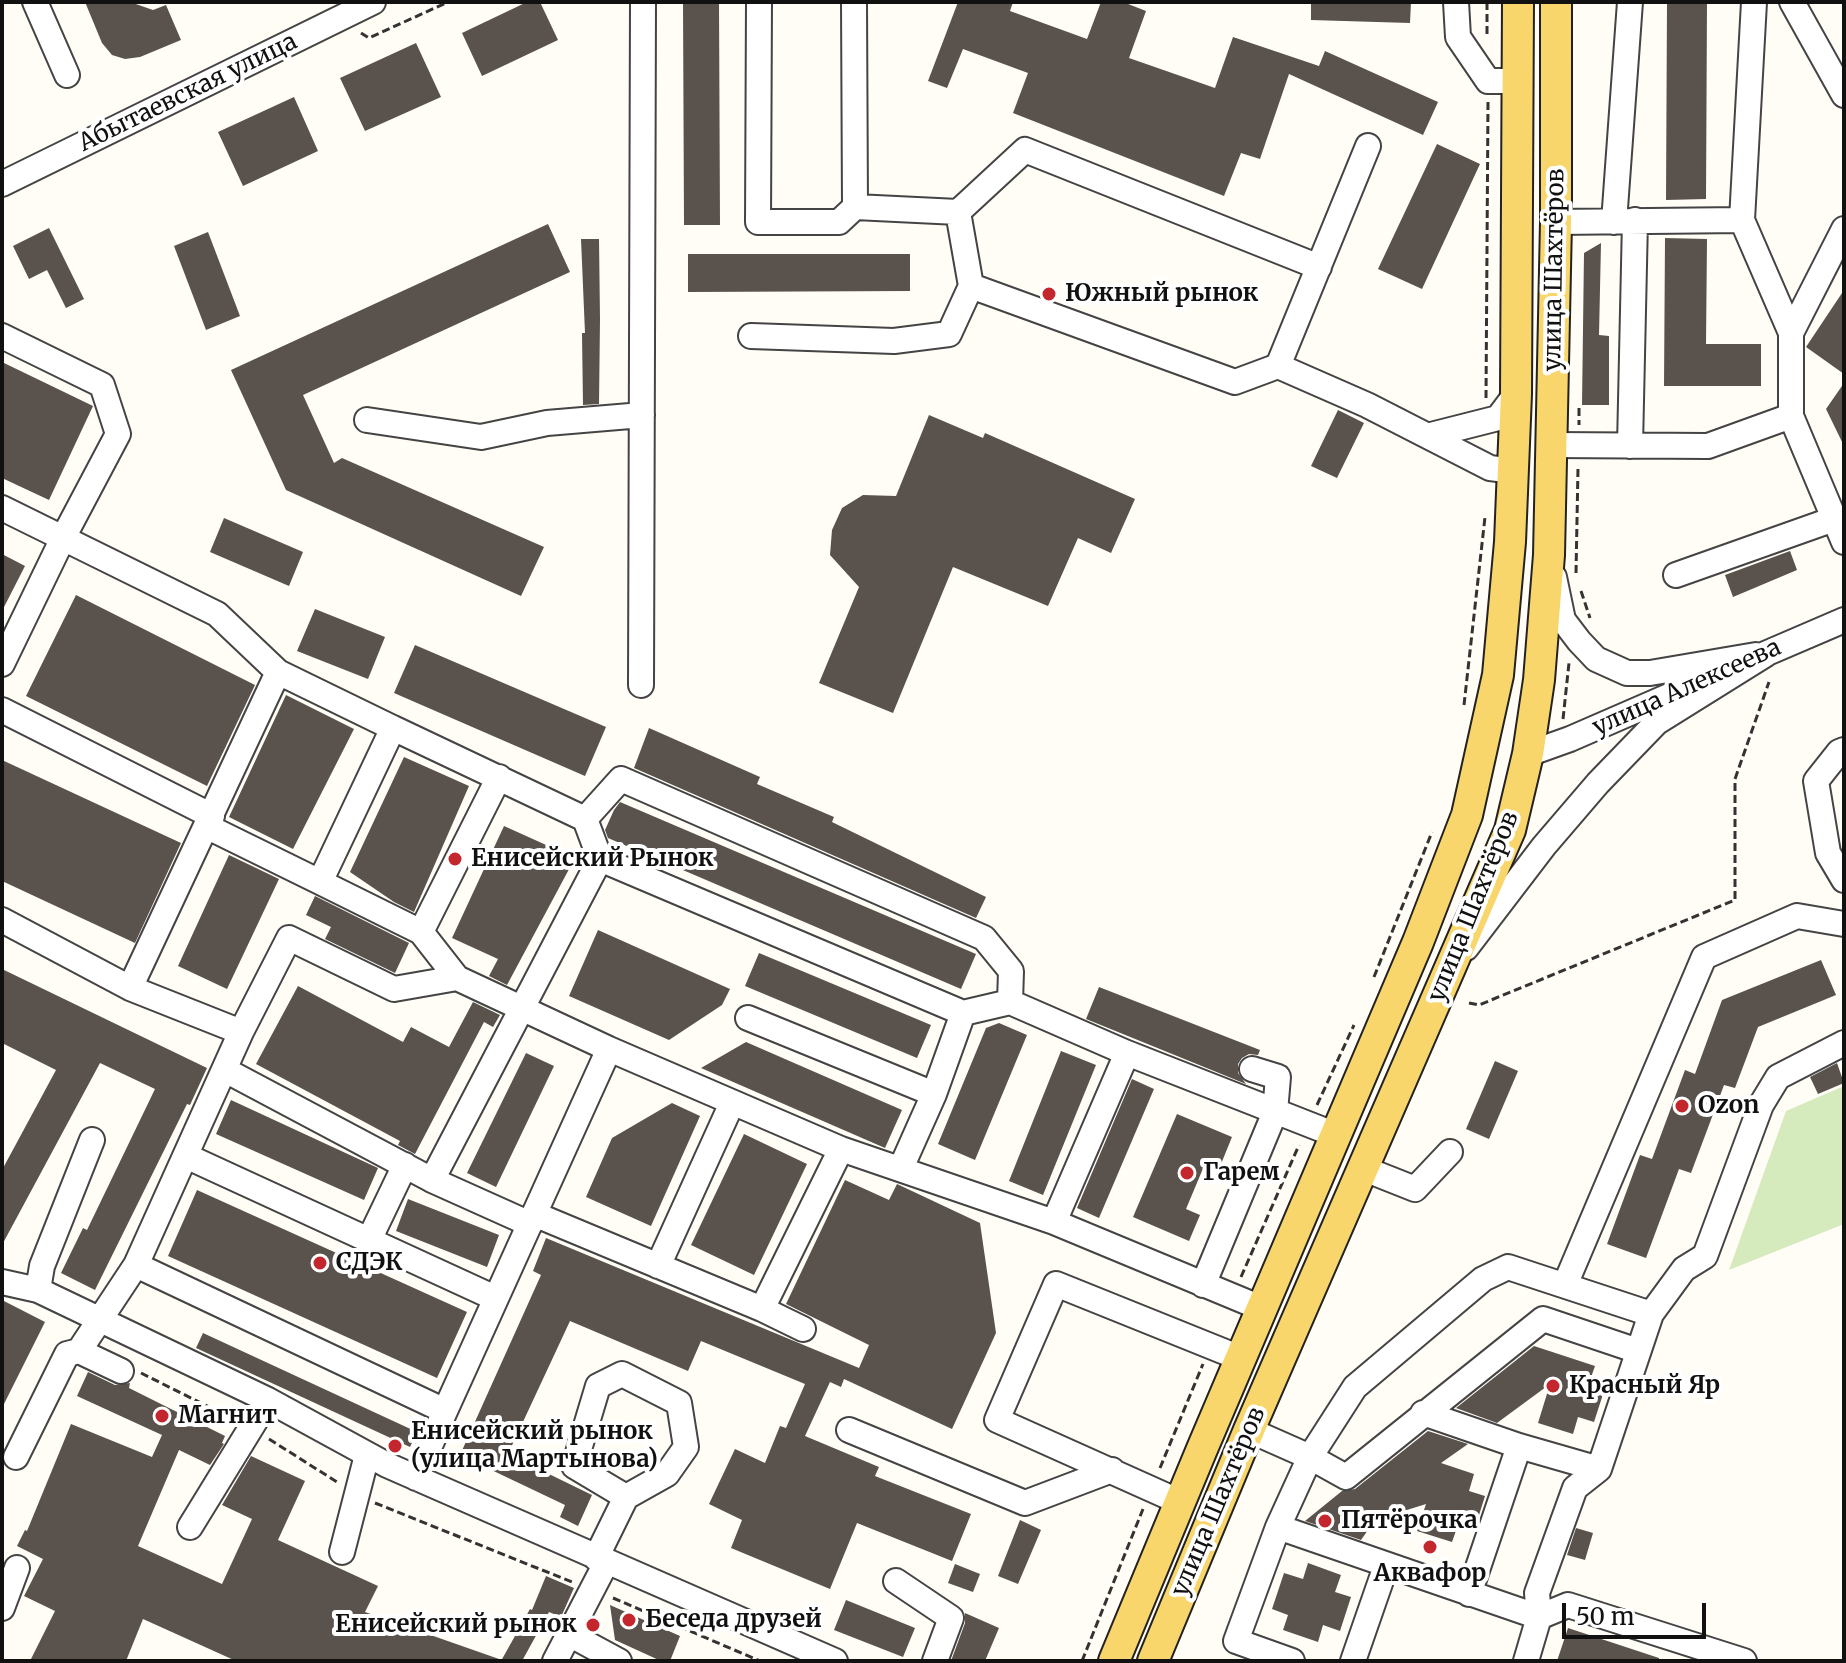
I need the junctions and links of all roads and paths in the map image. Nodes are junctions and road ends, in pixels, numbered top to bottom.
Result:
1 (35, 2) edge
2 (373, 2) edge
3 (448, 2) edge
4 (643, 2) edge
5 (759, 2) edge
6 (854, 2) edge
7 (1456, 2) edge
8 (1487, 2) edge
9 (1518, 2) edge
10 (1556, 2) edge
11 (1630, 2) edge
12 (1754, 2) edge
13 (1792, 2) edge
14 (346, 8) edge
15 (369, 38) dead end
16 (1487, 41) dead end
17 (67, 75) dead end
18 (1488, 81) junction
19 (1518, 81) junction
20 (1844, 95) edge
21 (1368, 146) dead end
22 (2, 184) edge
23 (855, 207) junction
24 (958, 212) junction
25 (1742, 220) junction
26 (1624, 221) junction
27 (1556, 222) junction
28 (1844, 229) edge
29 (1319, 267) junction
30 (971, 286) junction
31 (1791, 333) junction
32 (2, 336) edge
33 (751, 336) dead end
34 (1278, 366) junction
35 (1516, 394) junction
36 (642, 415) junction
37 (1791, 416) junction
38 (1486, 419) junction
39 (367, 420) dead end
40 (1431, 435) junction
41 (1553, 445) junction
42 (1630, 446) junction
43 (1514, 471) junction
44 (2, 508) edge
45 (1485, 515) dead end
46 (1834, 519) junction
47 (63, 538) junction
48 (1844, 542) edge
49 (1549, 555) junction
50 (1676, 575) dead end
51 (1844, 620) edge
52 (1766, 654) junction
53 (1569, 662) dead end
54 (2, 664) edge
55 (278, 672) junction
56 (1769, 682) dead end
57 (641, 685) dead end
58 (2, 710) edge
59 (1462, 719) dead end
60 (1563, 719) dead end
61 (393, 728) junction
62 (1484, 745) junction
63 (1844, 750) edge
64 (1528, 754) junction
65 (499, 777) junction
66 (585, 819) junction
67 (1437, 821) dead end
68 (210, 822) junction
69 (600, 859) junction
70 (1844, 880) edge
71 (320, 882) junction
72 (2, 920) edge
73 (1844, 924) edge
74 (421, 932) junction
75 (1450, 969) junction
76 (457, 978) junction
77 (130, 988) junction
78 (1369, 990) dead end
79 (1010, 1002) junction
80 (1469, 1003) dead end
81 (521, 1007) junction
82 (963, 1013) junction
83 (748, 1018) dead end
84 (1357, 1018) dead end
85 (241, 1032) junction
86 (1844, 1043) edge
87 (609, 1049) junction
88 (1127, 1053) junction
89 (1252, 1069) dead end
90 (225, 1070) junction
91 (934, 1094) junction
92 (732, 1103) junction
93 (1275, 1112) junction
94 (1322, 1130) junction
95 (92, 1140) dead end
96 (841, 1149) junction
97 (1450, 1152) dead end
98 (186, 1156) junction
99 (405, 1165) junction
100 (901, 1168) junction
101 (1362, 1168) junction
102 (432, 1180) junction
103 (532, 1219) junction
104 (1054, 1222) junction
105 (369, 1240) junction
106 (136, 1265) junction
107 (658, 1266) junction
108 (3, 1281) edge
109 (1203, 1285) junction
110 (1565, 1285) junction
111 (38, 1290) junction
112 (1232, 1296) junction
113 (495, 1298) junction
114 (1261, 1308) junction
115 (762, 1309) junction
116 (1651, 1314) junction
117 (99, 1319) junction
118 (803, 1329) dead end
119 (1210, 1346) junction
120 (79, 1351) junction
121 (1638, 1351) junction
122 (1240, 1358) junction
123 (121, 1371) dead end
124 (268, 1400) junction
125 (445, 1411) junction
126 (1423, 1413) junction
127 (849, 1430) dead end
128 (1249, 1430) junction
129 (1519, 1446) junction
130 (367, 1455) junction
131 (16, 1457) dead end
132 (1310, 1457) junction
133 (1599, 1469) junction
134 (1112, 1470) junction
135 (416, 1478) junction
136 (1151, 1488) junction
137 (626, 1497) junction
138 (1180, 1502) junction
139 (190, 1527) dead end
140 (1278, 1527) junction
141 (342, 1552) dead end
142 (601, 1561) junction
143 (1386, 1566) junction
144 (17, 1568) dead end
145 (896, 1581) dead end
146 (1469, 1594) junction
147 (2, 1608) edge
148 (1539, 1617) junction
149 (569, 1634) junction
150 (555, 1661) edge
151 (619, 1661) edge
152 (835, 1661) edge
153 (935, 1661) edge
154 (1082, 1661) edge
155 (1114, 1661) edge
156 (1153, 1661) edge
157 (1292, 1661) edge
158 (1353, 1661) edge
159 (1526, 1661) edge
160 (1744, 1661) edge

1 - 17 street
2 - 14 street, Абытаевская улица
3 - 15 path
4 - 36 street
5 - 23 street
6 - 23 street
7 - 18 street
8 - 16 path
9 - 19 main road, улица Шахтёров
10 - 27 main road, улица Шахтёров
11 - 26 street
12 - 25 street
13 - 20 street
14 - 22 street, Абытаевская улица
18 - 19 street
18 - 38 path
19 - 35 main road, улица Шахтёров
21 - 29 street
23 - 24 street
24 - 29 street
24 - 30 street
25 - 26 street
25 - 31 street
26 - 27 street
26 - 42 street
27 - 41 main road, улица Шахтёров
28 - 31 street
29 - 34 street
30 - 33 street
30 - 34 street
31 - 37 street
32 - 47 street
34 - 40 street
35 - 38 street
35 - 43 main road, улица Шахтёров
36 - 39 street
36 - 57 street
37 - 42 street
37 - 46 street
38 - 40 street
40 - 43 street
41 - 42 street
41 - 49 main road, улица Шахтёров
43 - 62 main road, улица Шахтёров
44 - 47 street
45 - 59 path
46 - 48 street
46 - 50 street
47 - 54 street
47 - 55 street
49 - 52 street
49 - 64 main road, улица Шахтёров
51 - 52 street, улица Алексеева
52 - 64 street, улица Алексеева
52 - 75 street
53 - 60 path
55 - 61 street
55 - 68 street
56 - 80 path
58 - 68 street
61 - 65 street
61 - 71 street
62 - 64 main road
62 - 94 main road, улица Шахтёров
63 - 70 street
64 - 75 main road, улица Шахтёров
65 - 66 street
65 - 74 street
66 - 69 street
66 - 79 street
67 - 78 path
68 - 71 street
68 - 77 street
69 - 81 street
69 - 82 street
71 - 74 street
72 - 77 street
73 - 110 street
74 - 76 street
75 - 101 main road, улица Шахтёров
76 - 81 street
76 - 85 street
77 - 85 street
79 - 82 street
79 - 88 street
81 - 87 street
81 - 102 street
82 - 91 street
83 - 91 street
84 - 94 path
85 - 90 street
86 - 116 street
87 - 92 street
87 - 103 street
88 - 93 street
88 - 104 street
89 - 93 street
90 - 98 street
90 - 99 street
91 - 100 street
92 - 96 street
92 - 107 street
93 - 94 street
93 - 109 street
94 - 112 path
94 - 114 main road, улица Шахтёров
95 - 111 street
96 - 100 street
96 - 115 street
97 - 101 street
98 - 105 street
98 - 106 street
99 - 102 street
99 - 105 street
100 - 104 street
101 - 128 main road, улица Шахтёров
102 - 103 street
103 - 107 street
103 - 113 street
104 - 109 street
105 - 113 street
106 - 117 street
106 - 125 street
107 - 115 street
108 - 111 street
109 - 112 street
110 - 116 street
110 - 132 street
111 - 117 street
112 - 114 street
113 - 125 street
114 - 122 main road, улица Шахтёров
115 - 118 street
116 - 121 street
117 - 120 street
117 - 124 street
119 - 122 street
119 - 134 street
119 - 136 path
120 - 123 street
120 - 131 street
121 - 126 street
121 - 133 street
122 - 138 main road, улица Шахтёров
124 - 130 street
124 - 139 street
125 - 135 street
126 - 129 street
126 - 132 street
127 - 134 street
128 - 132 street
128 - 156 main road, улица Шахтёров
129 - 133 street
129 - 146 street
130 - 135 street
130 - 141 street
132 - 140 street
133 - 148 street
134 - 136 street
135 - 142 street
136 - 138 street
136 - 154 path
137 - 137 street
137 - 142 street
138 - 155 main road, улица Шахтёров
140 - 143 street
140 - 157 street
142 - 149 street
142 - 152 street
143 - 146 street
143 - 158 street
144 - 147 street
145 - 153 street
146 - 148 street
148 - 159 street
148 - 160 street
149 - 150 street
149 - 151 street

